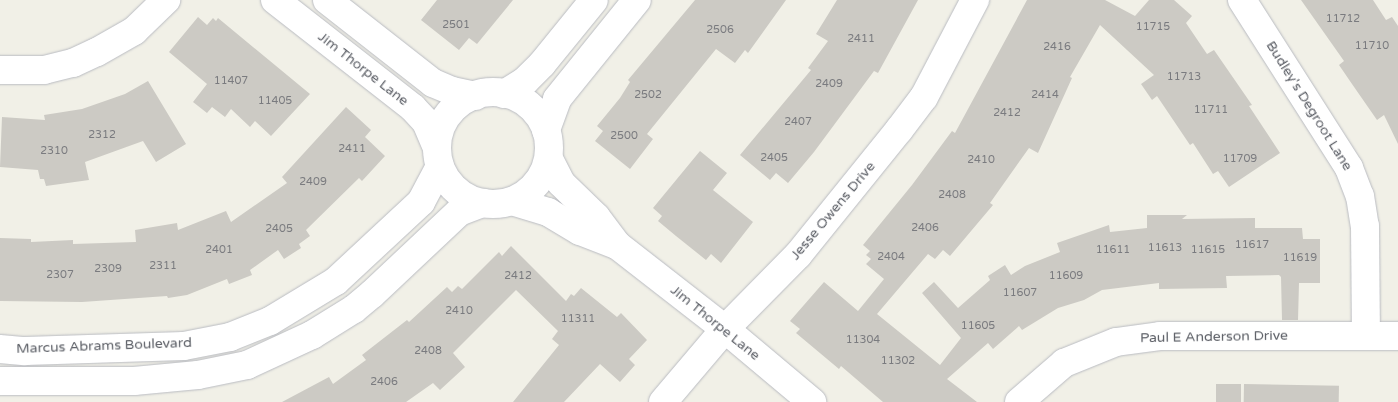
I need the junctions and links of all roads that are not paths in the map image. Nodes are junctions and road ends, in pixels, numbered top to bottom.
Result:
1 (166, 0) edge
2 (275, 0) edge
3 (327, 0) edge
4 (594, 0) edge
5 (637, 0) edge
6 (975, 0) edge
7 (1242, 0) edge
8 (0, 70) edge
9 (504, 94) junction
10 (475, 96) junction
11 (546, 130) junction
12 (439, 157) junction
13 (548, 159) junction
14 (512, 201) junction
15 (483, 204) junction
16 (617, 245) junction
17 (724, 329) junction
18 (1366, 336) junction
19 (1398, 336) edge
20 (0, 348) edge
21 (0, 381) edge
22 (663, 402) edge
23 (812, 402) edge
24 (1019, 402) edge

1 - 8 street
2 - 12 street, Jim Thorpe Lane
3 - 10 street
4 - 9 street
5 - 11 street
6 - 17 street, Jesse Owens Drive
7 - 18 street, Budley's Degroot Lane
9 - 10 street
9 - 11 street
10 - 12 street
11 - 13 street
12 - 15 street
12 - 20 street, Marcus Abrams Boulevard
13 - 14 street
13 - 16 street, Jim Thorpe Lane
14 - 15 street
14 - 16 street, Jim Thorpe Lane
15 - 21 street
16 - 17 street, Jim Thorpe Lane
17 - 22 street, Jesse Owens Drive
17 - 23 street, Jim Thorpe Lane
18 - 19 street, Paul E Anderson Drive
18 - 24 street, Paul E Anderson Drive

